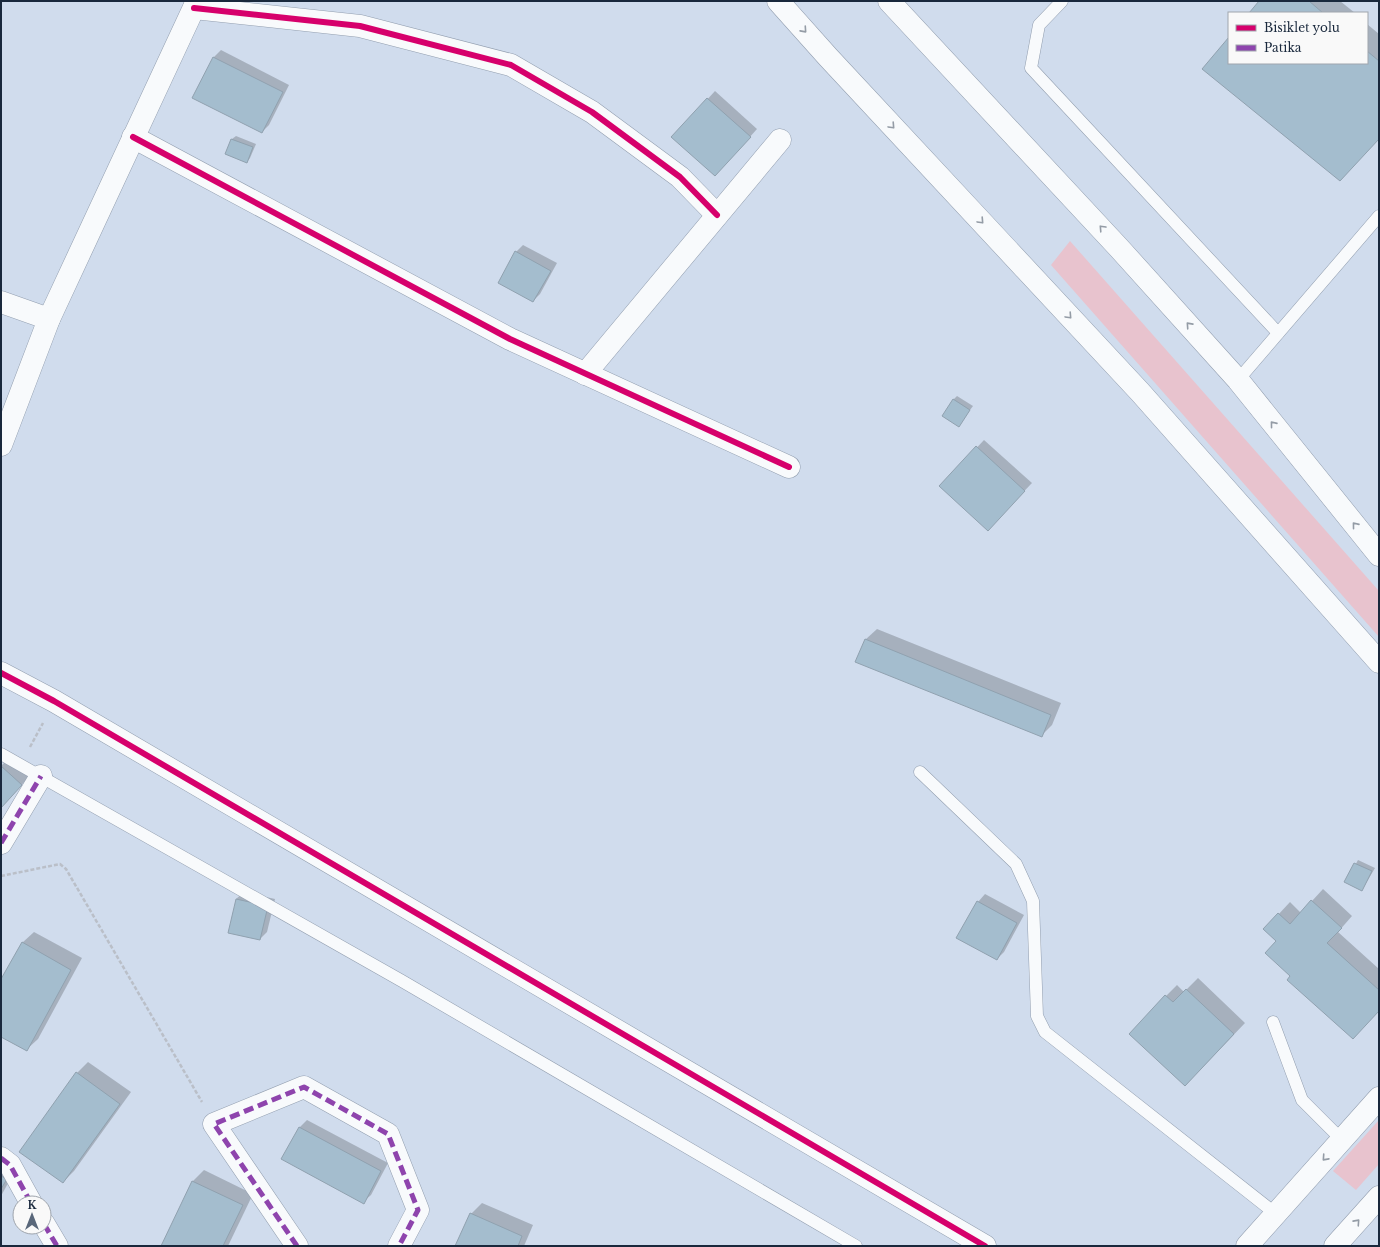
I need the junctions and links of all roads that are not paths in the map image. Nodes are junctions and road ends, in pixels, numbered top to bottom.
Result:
1 (778, 1) edge
2 (888, 1) edge
3 (1062, 1) edge
4 (195, 5) edge
5 (134, 137) junction
6 (780, 140) dead end
7 (717, 215) junction
8 (1379, 216) edge
9 (1, 302) edge
10 (49, 319) junction
11 (1278, 334) junction
12 (585, 374) junction
13 (1238, 380) junction
14 (1, 445) edge
15 (789, 467) dead end
16 (1379, 555) edge
17 (1379, 662) edge
18 (1, 673) edge
19 (1, 754) edge
20 (920, 772) dead end
21 (41, 776) junction
22 (1, 843) edge
23 (1273, 1022) dead end
24 (1379, 1098) edge
25 (1342, 1140) junction
26 (1, 1158) edge
27 (27, 1195) edge
28 (1379, 1198) edge
29 (1276, 1214) junction
30 (50, 1235) edge
31 (57, 1246) edge
32 (297, 1246) edge
33 (399, 1246) edge
34 (856, 1246) edge
35 (985, 1246) edge
36 (1247, 1246) edge
37 (1334, 1246) edge

1 -> 17 street
13 -> 2 street
3 - 11 lane
4 - 5 street
4 - 7 street
5 - 10 street
5 - 12 street
6 - 7 street
7 - 12 street
8 - 11 lane
9 - 10 street
10 - 14 street
11 - 13 lane
12 - 15 street
16 -> 13 street
18 - 35 street
19 - 21 lane
20 - 29 lane
21 - 22 street
21 - 34 lane
23 - 25 lane
24 - 25 street
25 -> 29 street
26 - 27 street
37 -> 28 street
29 - 36 street
30 - 31 street
32 - 33 street

